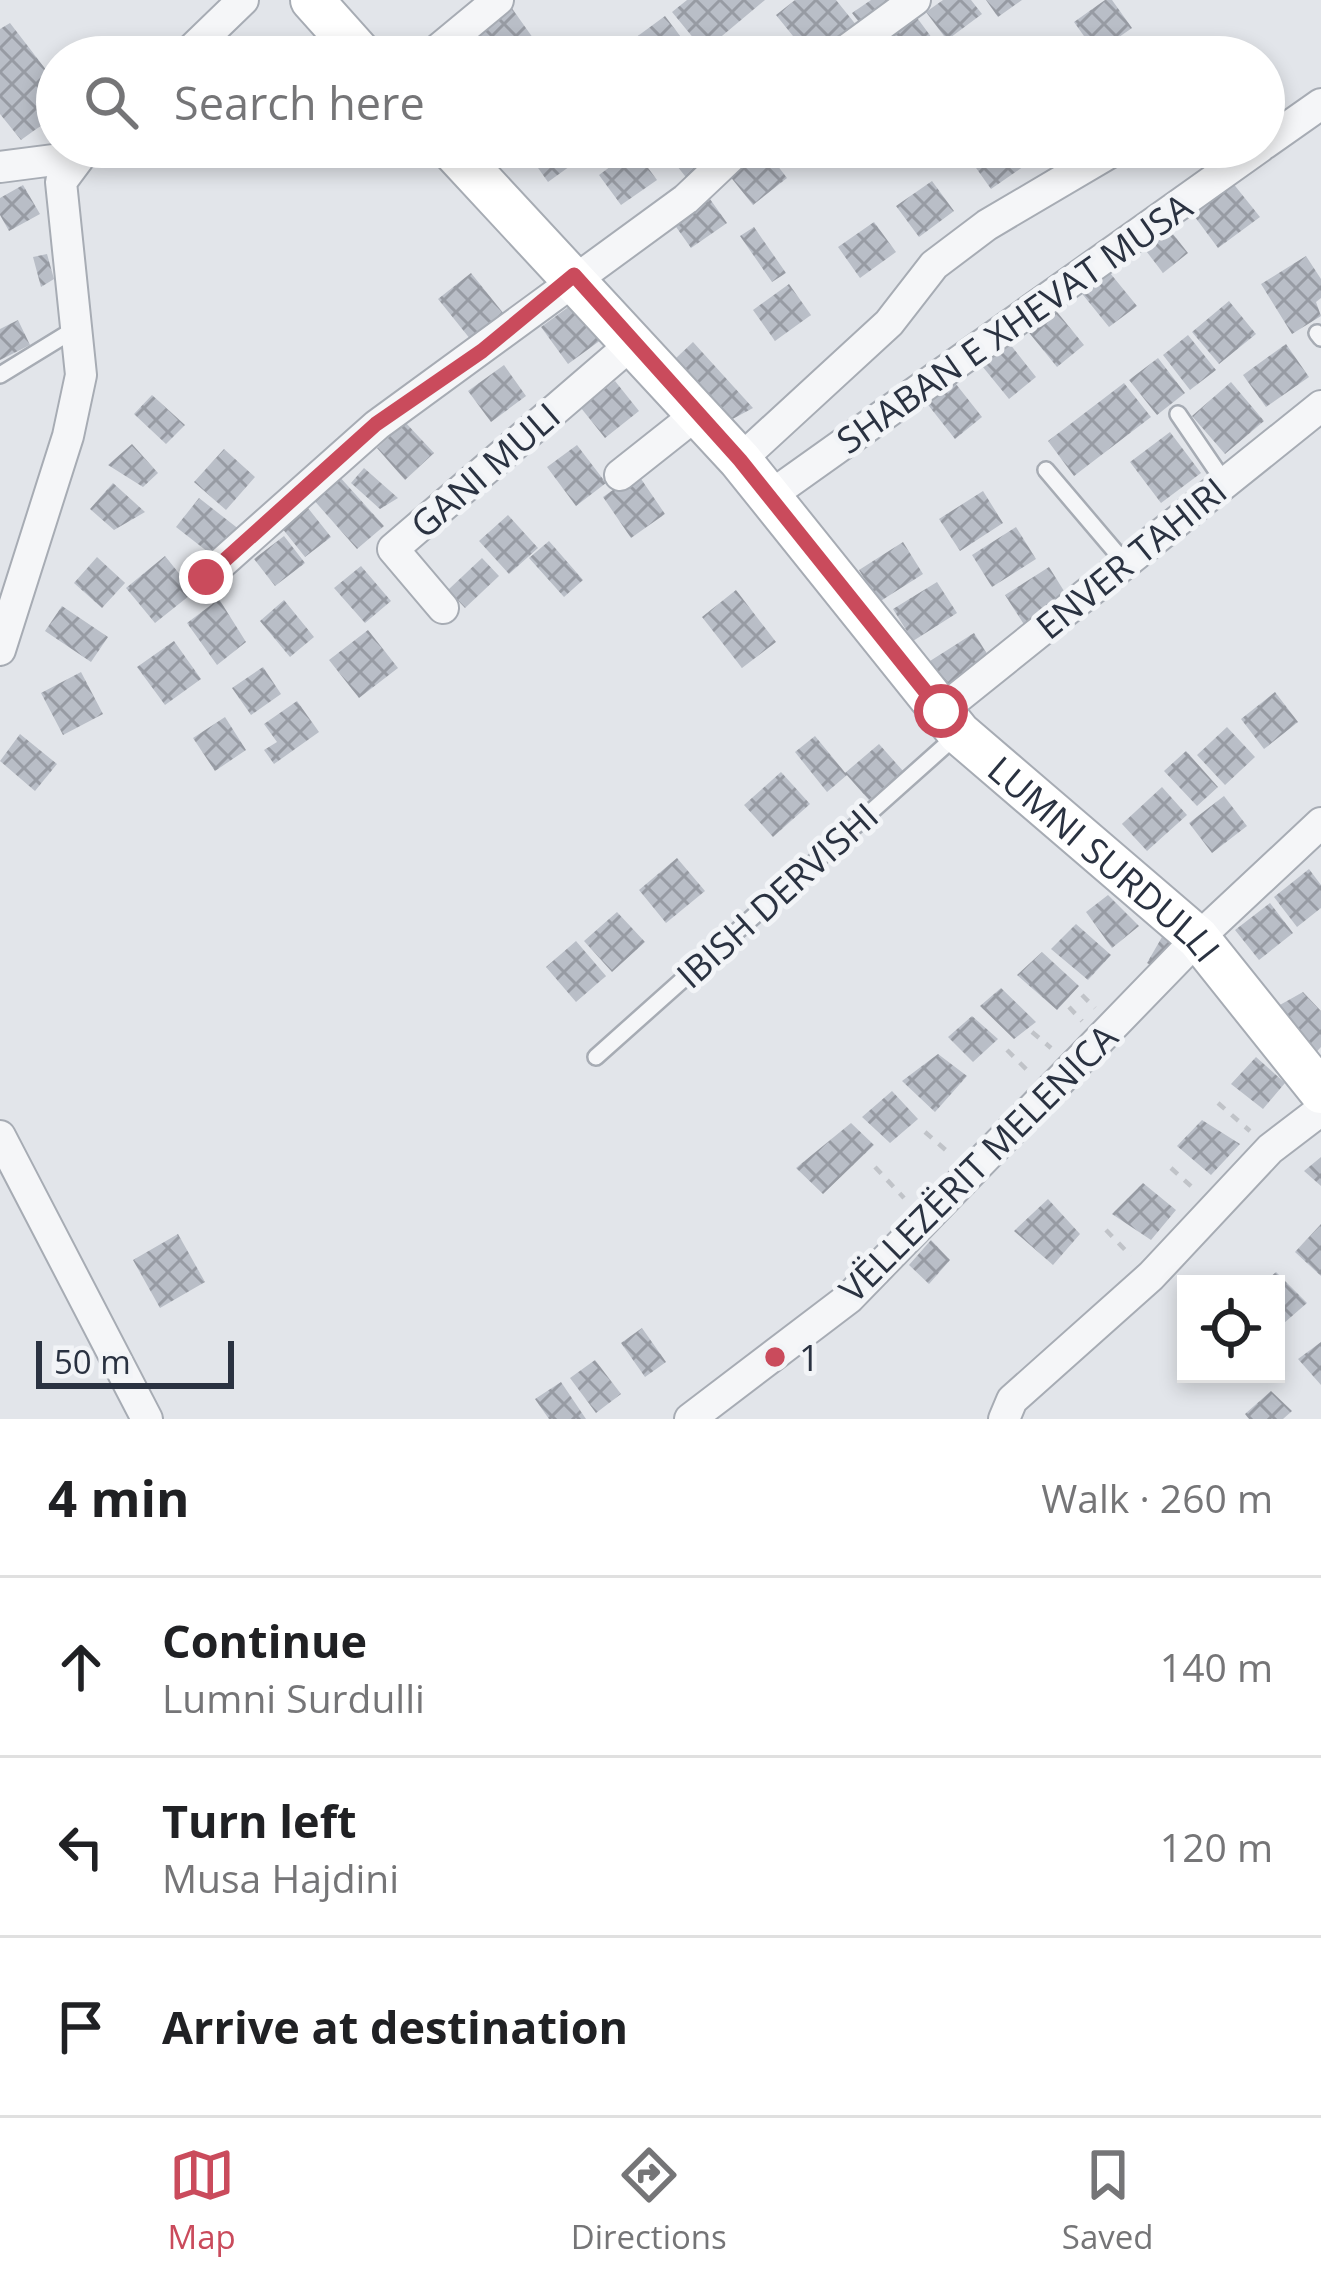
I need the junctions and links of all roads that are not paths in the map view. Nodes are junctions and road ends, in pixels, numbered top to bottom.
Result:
1 (243, 0) edge
2 (312, 0) edge
3 (498, 0) edge
4 (915, 0) edge
5 (206, 36) edge
6 (344, 36) edge
7 (454, 36) edge
8 (866, 36) edge
9 (1321, 104) edge
10 (1285, 130) edge
11 (36, 160) edge
12 (0, 167) edge
13 (71, 168) edge
14 (470, 168) edge
15 (719, 168) edge
16 (1083, 168) edge
17 (1231, 168) edge
18 (574, 275) junction
19 (75, 329) junction
20 (635, 341) junction
21 (0, 375) edge
22 (1321, 406) edge
23 (697, 414) junction
24 (1178, 414) dead end
25 (740, 460) junction
26 (1046, 470) dead end
27 (620, 475) dead end
28 (1225, 483) junction
29 (767, 498) junction
30 (1125, 562) junction
31 (206, 577) dead end
32 (442, 608) dead end
33 (0, 650) edge
34 (950, 722) junction
35 (1321, 823) edge
36 (1198, 938) junction
37 (596, 1057) dead end
38 (1321, 1092) edge
39 (1321, 1110) edge
40 (0, 1136) edge
41 (147, 1419) edge
42 (690, 1419) edge
43 (1004, 1419) edge

1 - 5 street
2 - 6 street
3 - 7 street
4 - 8 street
9 - 10 street, SHABAN E XHEVAT MUSA
11 - 12 street
13 - 19 street
14 - 18 street, LUMNI SURDULLI
15 - 18 street
16 - 25 street
17 - 29 street, SHABAN E XHEVAT MUSA
18 - 20 street, LUMNI SURDULLI
18 - 31 street
19 - 21 lane
19 - 33 street
20 - 23 street, LUMNI SURDULLI
20 - 32 street, GANI MULI
22 - 28 street, ENVER TAHIRI
23 - 25 street, LUMNI SURDULLI
23 - 27 street
24 - 28 lane
25 - 29 street, LUMNI SURDULLI
26 - 30 lane
28 - 30 street, ENVER TAHIRI
29 - 34 street, LUMNI SURDULLI
30 - 34 street, ENVER TAHIRI
34 - 36 street, LUMNI SURDULLI
34 - 37 lane, IBISH DERVISHI
35 - 36 street, VËLLEZËRIT MELENICA
36 - 38 street, LUMNI SURDULLI
36 - 42 street, VËLLEZËRIT MELENICA
39 - 43 street
40 - 41 street

